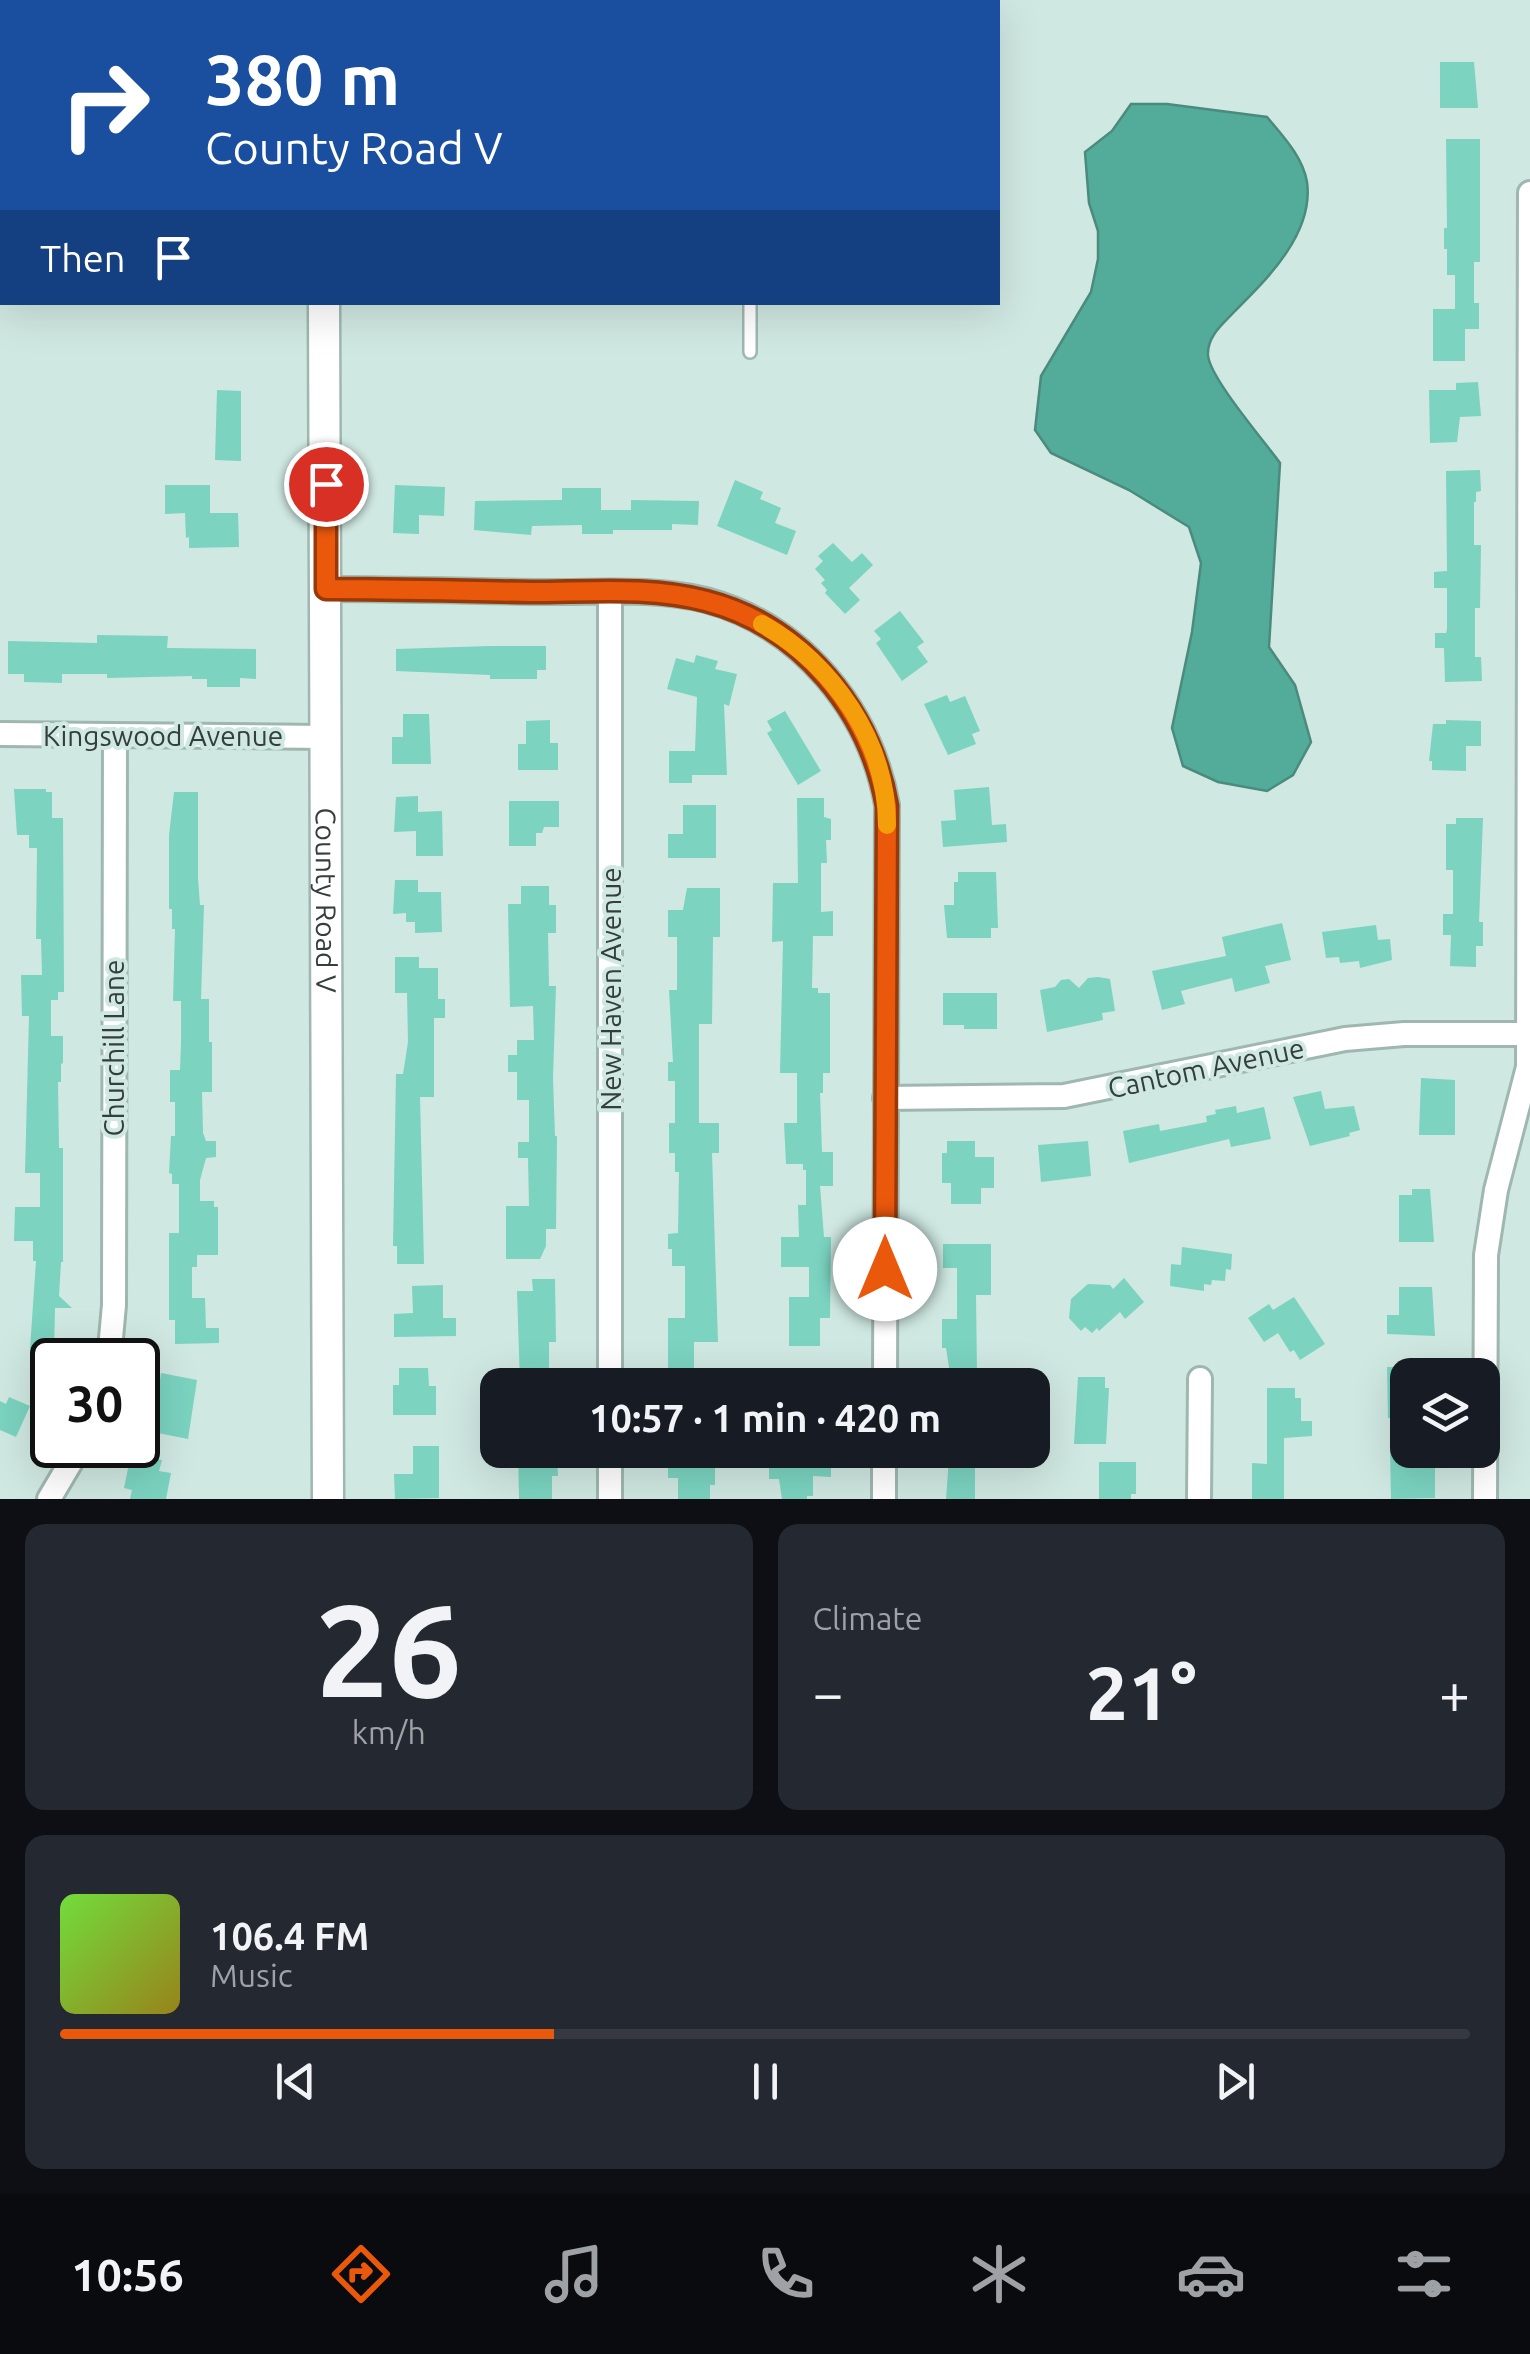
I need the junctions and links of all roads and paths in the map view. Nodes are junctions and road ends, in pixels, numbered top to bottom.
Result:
1 (1530, 193) edge
2 (324, 305) edge
3 (750, 305) edge
4 (750, 352) dead end
5 (326, 589) junction
6 (610, 593) junction
7 (0, 734) edge
8 (114, 735) junction
9 (326, 737) junction
10 (1528, 1034) junction
11 (885, 1098) junction
12 (111, 1338) edge
13 (610, 1368) edge
14 (884, 1368) edge
15 (1200, 1378) dead end
16 (67, 1468) edge
17 (610, 1468) edge
18 (884, 1468) edge
19 (49, 1499) edge
20 (328, 1499) edge
21 (610, 1499) edge
22 (884, 1499) edge
23 (1199, 1499) edge
24 (1484, 1499) edge

1 - 10 street
2 - 5 main road, County Road V
3 - 4 lane
5 - 6 street
5 - 9 main road, County Road V
6 - 11 street
6 - 13 street, New Haven Avenue
7 - 8 street, Kingswood Avenue
8 - 9 street, Kingswood Avenue
8 - 12 street, Churchill Lane
9 - 20 main road, County Road V
10 - 11 street, Cantom Avenue
10 - 24 street
11 - 14 street
15 - 23 street
16 - 19 street
17 - 21 street
18 - 22 street

